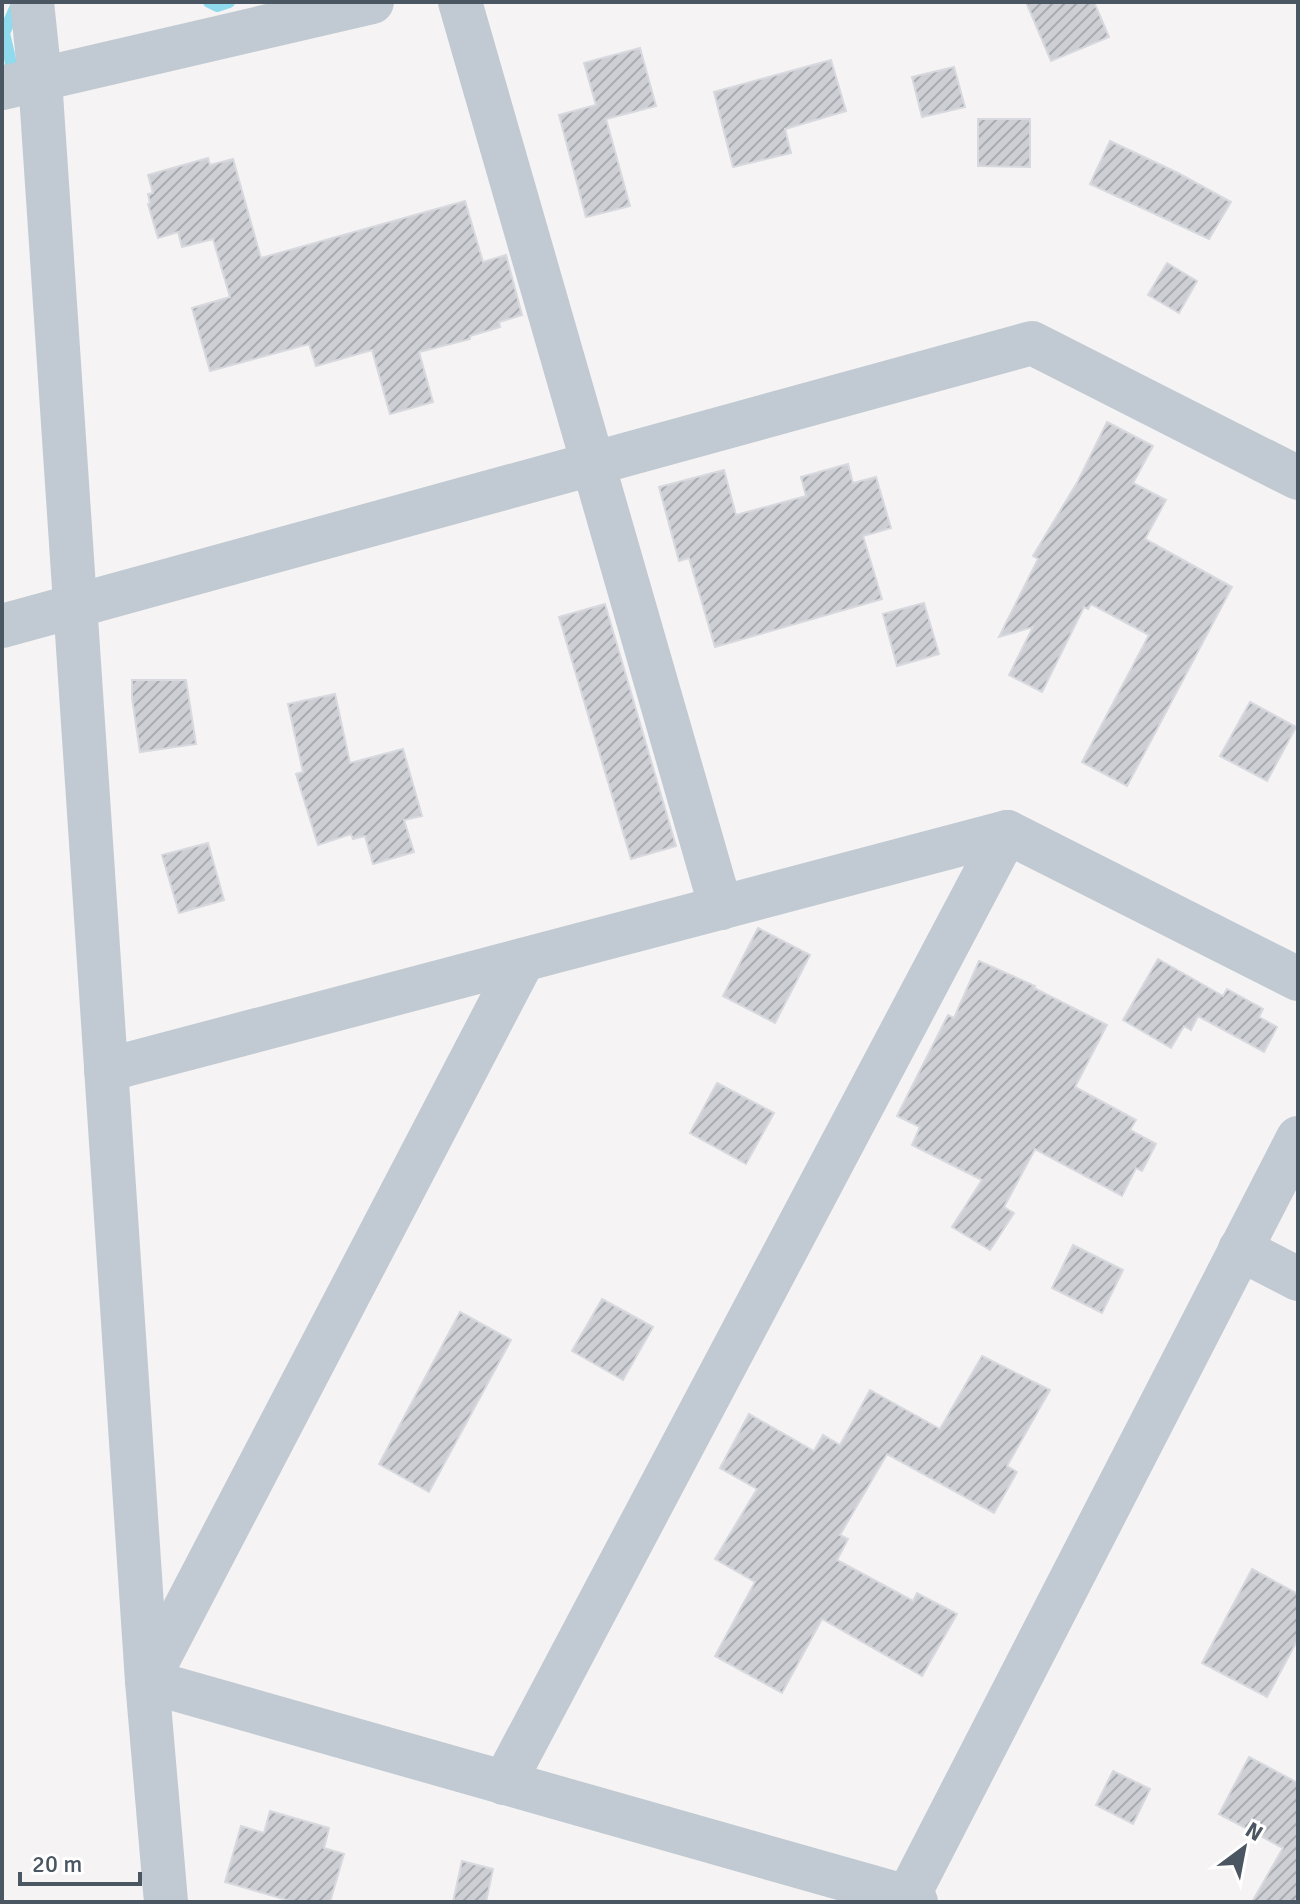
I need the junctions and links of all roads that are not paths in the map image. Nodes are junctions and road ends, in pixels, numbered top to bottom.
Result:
1 (32, 2) edge
2 (372, 2) edge
3 (460, 2) edge
4 (21, 84) edge
5 (593, 463) junction
6 (1298, 478) edge
7 (74, 606) junction
8 (2, 626) edge
9 (1007, 832) junction
10 (721, 908) junction
11 (523, 960) junction
12 (1298, 979) edge
13 (106, 1070) junction
14 (1298, 1138) edge
15 (1240, 1249) junction
16 (1298, 1279) edge
17 (147, 1681) junction
18 (504, 1783) junction
19 (909, 1900) edge
20 (166, 1902) edge

1 - 4 street
2 - 4 street
3 - 5 street
4 - 7 street
5 - 6 street
5 - 7 street
5 - 10 street
7 - 8 street
7 - 13 street
9 - 10 street
9 - 12 street
9 - 18 street
10 - 11 street
11 - 13 street
11 - 17 street
13 - 17 street
14 - 15 street
15 - 16 street
15 - 19 street
17 - 18 street
17 - 20 street
18 - 19 street

